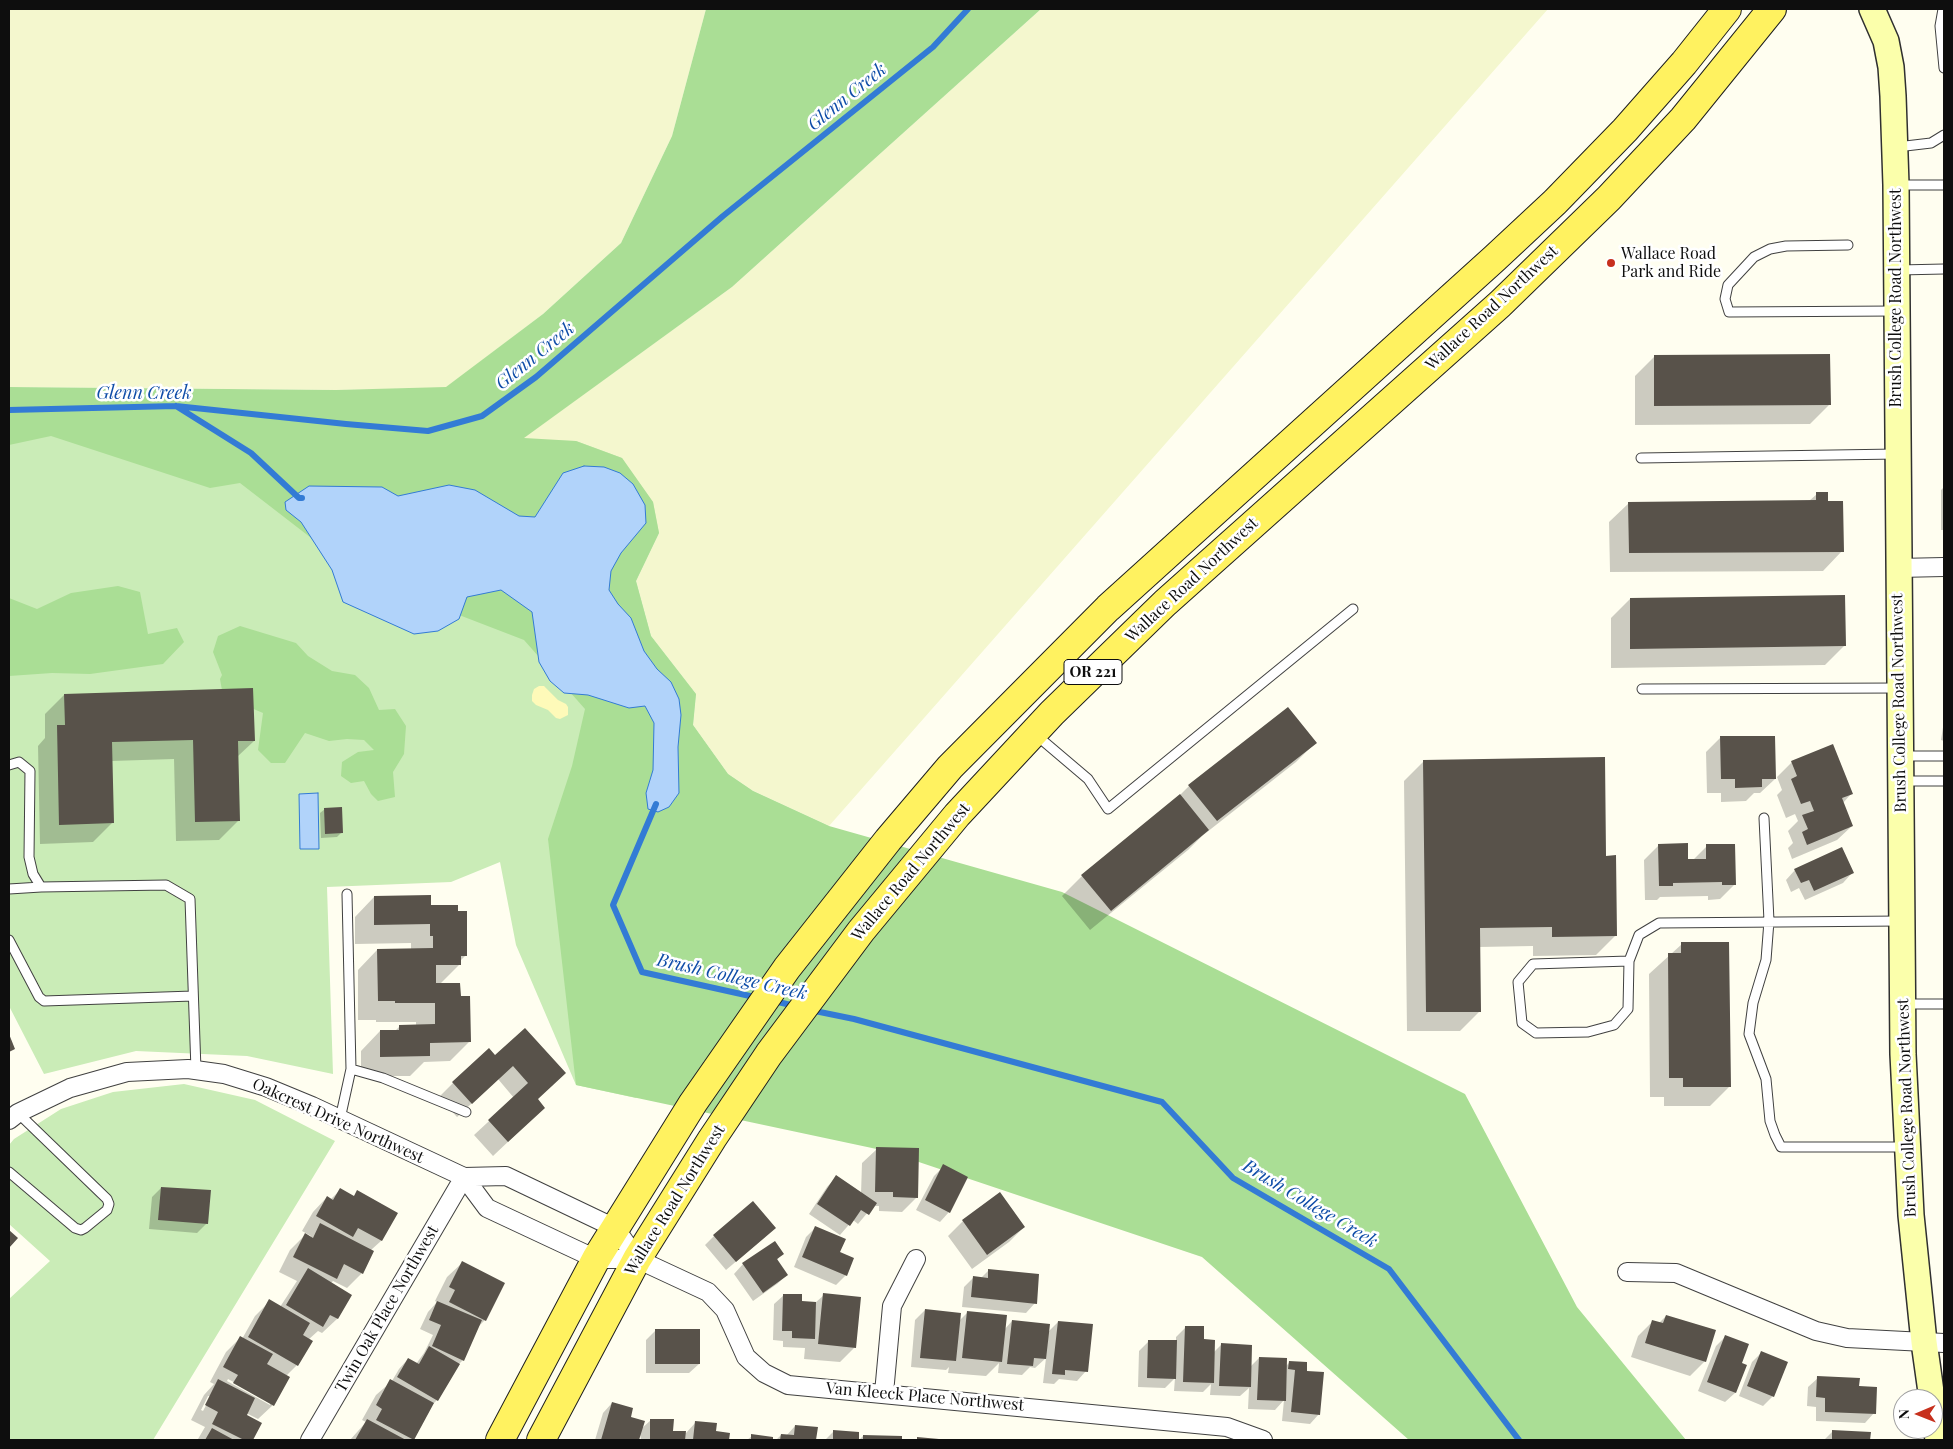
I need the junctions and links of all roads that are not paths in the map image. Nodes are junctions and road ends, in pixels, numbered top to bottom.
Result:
1 (1727, 9) edge
2 (1772, 9) edge
3 (1872, 9) edge
4 (1943, 9) edge
5 (1944, 68) edge
6 (1944, 135) edge
7 (1894, 147) junction
8 (1896, 184) junction
9 (1944, 185) edge
10 (1848, 245) dead end
11 (1944, 269) edge
12 (1896, 270) junction
13 (1896, 311) junction
14 (1898, 454) junction
15 (1641, 458) dead end
16 (1944, 567) edge
17 (1898, 568) junction
18 (1353, 609) dead end
19 (1899, 688) junction
20 (1642, 689) dead end
21 (1033, 732) junction
22 (1900, 756) junction
23 (1944, 756) edge
24 (9, 765) edge
25 (1900, 781) junction
26 (1944, 781) edge
27 (1764, 818) dead end
28 (41, 887) junction
29 (9, 889) edge
30 (348, 894) dead end
31 (1902, 921) junction
32 (1768, 922) junction
33 (9, 940) edge
34 (1629, 961) junction
35 (193, 996) junction
36 (1902, 1004) junction
37 (1944, 1004) edge
38 (351, 1069) junction
39 (196, 1070) junction
40 (466, 1112) dead end
41 (13, 1116) edge
42 (340, 1119) junction
43 (1907, 1147) junction
44 (9, 1172) edge
45 (464, 1177) junction
46 (615, 1228) junction
47 (596, 1259) junction
48 (637, 1259) junction
49 (916, 1259) dead end
50 (1627, 1272) dead end
51 (1934, 1343) edge
52 (1932, 1389) edge
53 (884, 1394) junction
54 (310, 1440) edge
55 (500, 1440) edge
56 (541, 1440) edge
57 (1264, 1440) edge

1 - 46 main road, OR 221
2 - 21 main road, Wallace Road Northwest / OR 221
3 - 7 street, Brush College Road Northwest
4 - 5 lane
6 - 7 lane
7 - 8 street, Brush College Road Northwest
8 - 9 lane
8 - 12 street, Brush College Road Northwest
10 - 13 lane
11 - 12 lane
12 - 13 street, Brush College Road Northwest
13 - 14 street, Brush College Road Northwest
14 - 15 lane
14 - 17 street, Brush College Road Northwest
16 - 17 street
17 - 19 street, Brush College Road Northwest
18 - 21 lane
19 - 20 lane
19 - 22 street, Brush College Road Northwest
21 - 48 main road, Wallace Road Northwest / OR 221
22 - 23 lane
22 - 25 street, Brush College Road Northwest
24 - 28 lane
25 - 26 lane
25 - 31 street, Brush College Road Northwest
27 - 32 lane
28 - 29 lane
28 - 35 lane
30 - 38 lane
31 - 32 lane
31 - 36 street, Brush College Road Northwest
32 - 34 lane
32 - 43 lane
33 - 35 lane
34 - 34 lane
35 - 39 lane
36 - 37 lane
36 - 43 street, Brush College Road Northwest
38 - 40 lane
38 - 42 lane
39 - 41 street, Oakcrest Drive Northwest
39 - 42 street, Oakcrest Drive Northwest
41 - 44 lane
42 - 45 street, Oakcrest Drive Northwest
43 - 51 street, Brush College Road Northwest
45 - 46 street, Oakcrest Drive Northwest
45 - 47 street, Oakcrest Drive Northwest
45 - 54 street, Twin Oak Place Northwest
46 - 47 main road, OR 221
46 - 48 street, Oakcrest Drive Northwest
47 - 48 street, Oakcrest Drive Northwest
47 - 55 main road, OR 221
48 - 53 street, Van Kleeck Place Northwest
48 - 56 main road, Wallace Road Northwest / OR 221
49 - 53 street
50 - 51 street
51 - 52 street, Brush College Road Northwest
53 - 57 street, Van Kleeck Place Northwest

